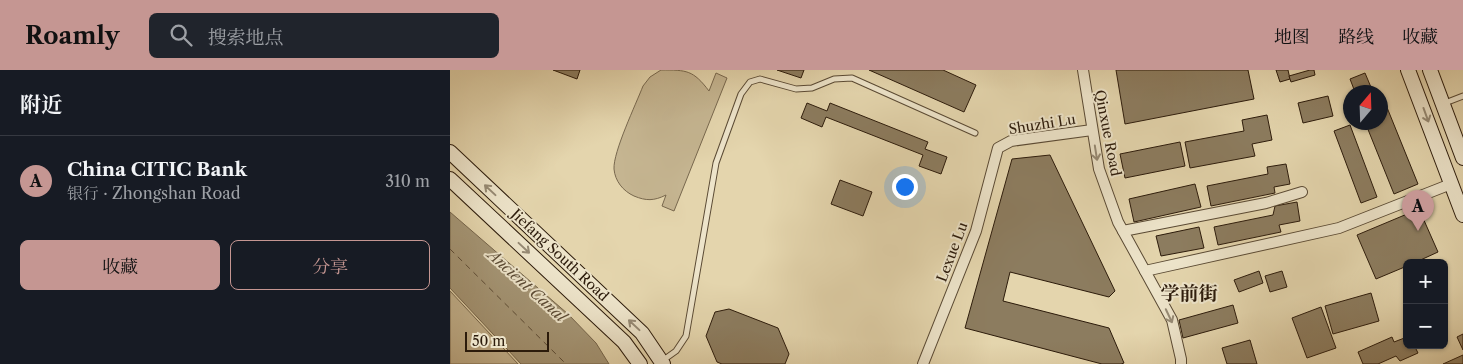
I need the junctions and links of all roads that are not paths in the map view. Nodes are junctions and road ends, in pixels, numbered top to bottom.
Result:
1 (1083, 70) edge
2 (1408, 70) edge
3 (1430, 70) edge
4 (1463, 96) edge
5 (1443, 103) junction
6 (1092, 130) junction
7 (975, 133) dead end
8 (998, 148) joint
9 (450, 152) edge
10 (1463, 158) edge
11 (450, 179) edge
12 (1451, 184) junction
13 (1302, 192) dead end
14 (1463, 215) edge
15 (1124, 231) junction
16 (1145, 271) junction
17 (661, 363) edge
18 (640, 364) edge
19 (923, 364) edge
20 (1181, 364) edge

1 - 6 street, Qinxue Road
2 -> 12 main road
3 - 5 main road
4 - 5 lane
5 - 10 main road
6 - 8 street, Shuzhi Lu
6 -> 15 street, Qinxue Road
7 - 17 lane
8 - 19 street, Lexue Lu
17 -> 9 main road, Jiefang South Road
11 -> 18 main road, Jiefang South Road
12 - 14 main road
12 - 16 street
13 - 15 street
15 - 16 street, Qinxue Road
16 -> 20 street, Qinxue Road

